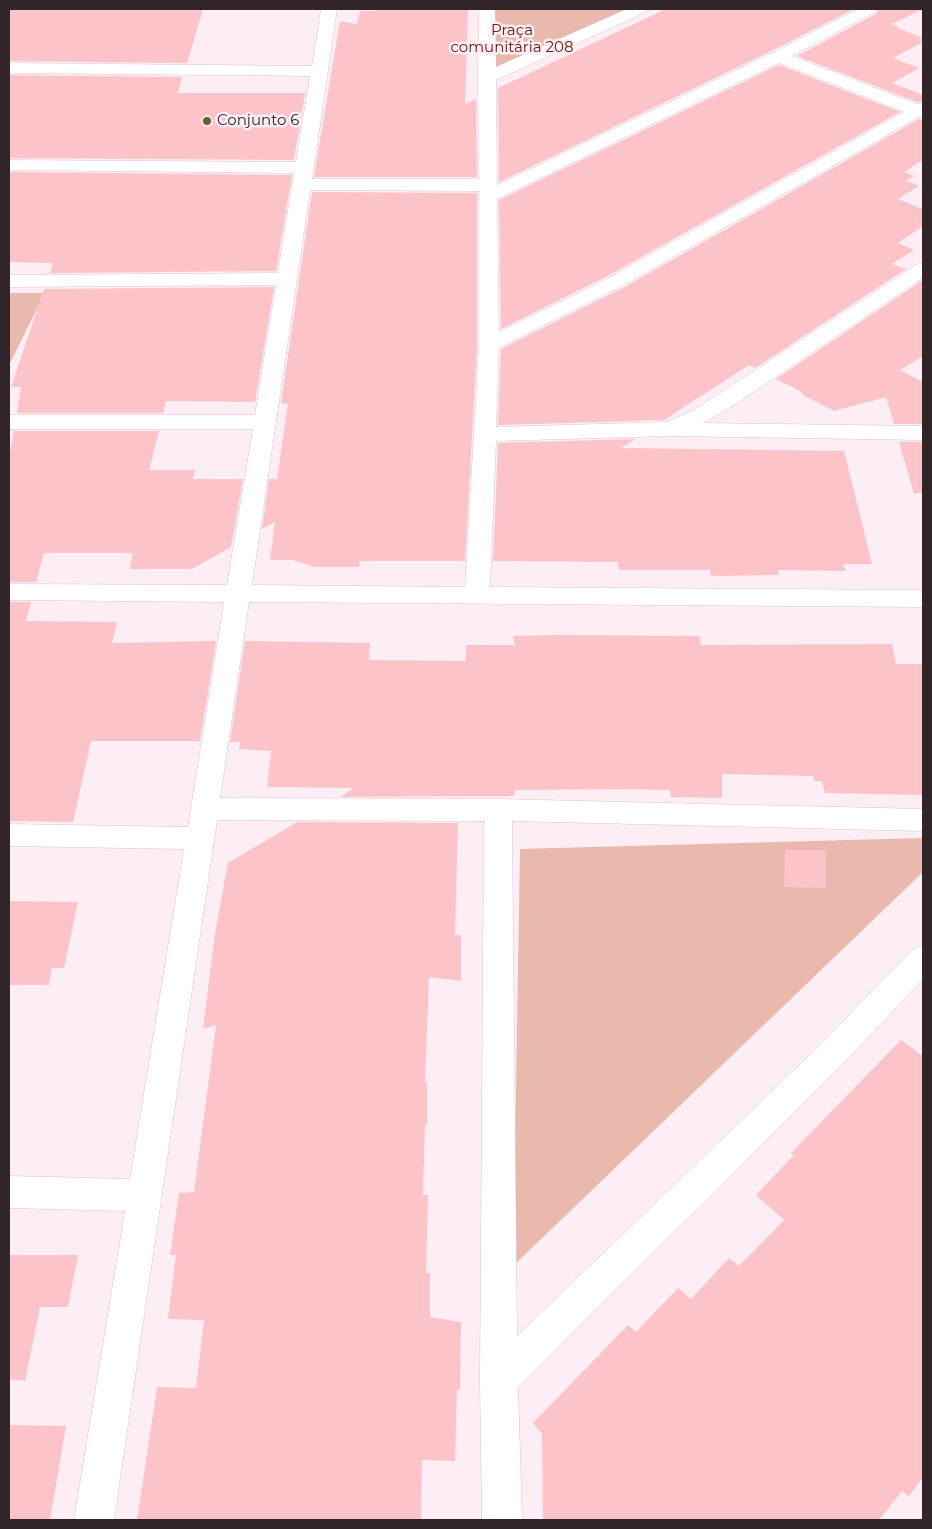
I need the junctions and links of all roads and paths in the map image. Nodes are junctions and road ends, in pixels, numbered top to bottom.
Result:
1 (329, 9) edge
2 (487, 9) edge
3 (640, 9) edge
4 (869, 9) edge
5 (778, 57) junction
6 (9, 68) edge
7 (320, 71) junction
8 (486, 78) junction
9 (921, 111) edge
10 (9, 165) edge
11 (303, 176) junction
12 (488, 191) junction
13 (923, 269) edge
14 (9, 280) edge
15 (288, 280) junction
16 (489, 345) junction
17 (9, 422) edge
18 (264, 422) junction
19 (668, 429) junction
20 (923, 433) edge
21 (484, 434) junction
22 (9, 592) edge
23 (237, 593) junction
24 (478, 596) junction
25 (923, 599) edge
26 (205, 809) junction
27 (498, 810) junction
28 (923, 820) edge
29 (9, 835) edge
30 (201, 838) junction
31 (923, 959) edge
32 (9, 1192) edge
33 (144, 1195) junction
34 (499, 1379) junction
35 (94, 1520) edge
36 (502, 1520) edge

1 - 7 street
2 - 8 street
3 - 8 street
4 - 5 street
5 - 9 street
5 - 12 street
6 - 7 street
7 - 11 street
8 - 12 street
9 - 16 street
10 - 11 street
11 - 12 street
11 - 15 street
12 - 16 street
13 - 19 street
14 - 15 street
15 - 18 street
16 - 21 street
17 - 18 street
18 - 23 street
19 - 20 street
19 - 21 street
21 - 24 street
22 - 23 street
23 - 24 street
23 - 26 street
24 - 25 street
26 - 27 street
26 - 30 street
27 - 28 street
27 - 34 street
29 - 30 street
30 - 33 street
31 - 34 street
32 - 33 street
33 - 35 street
34 - 36 street

